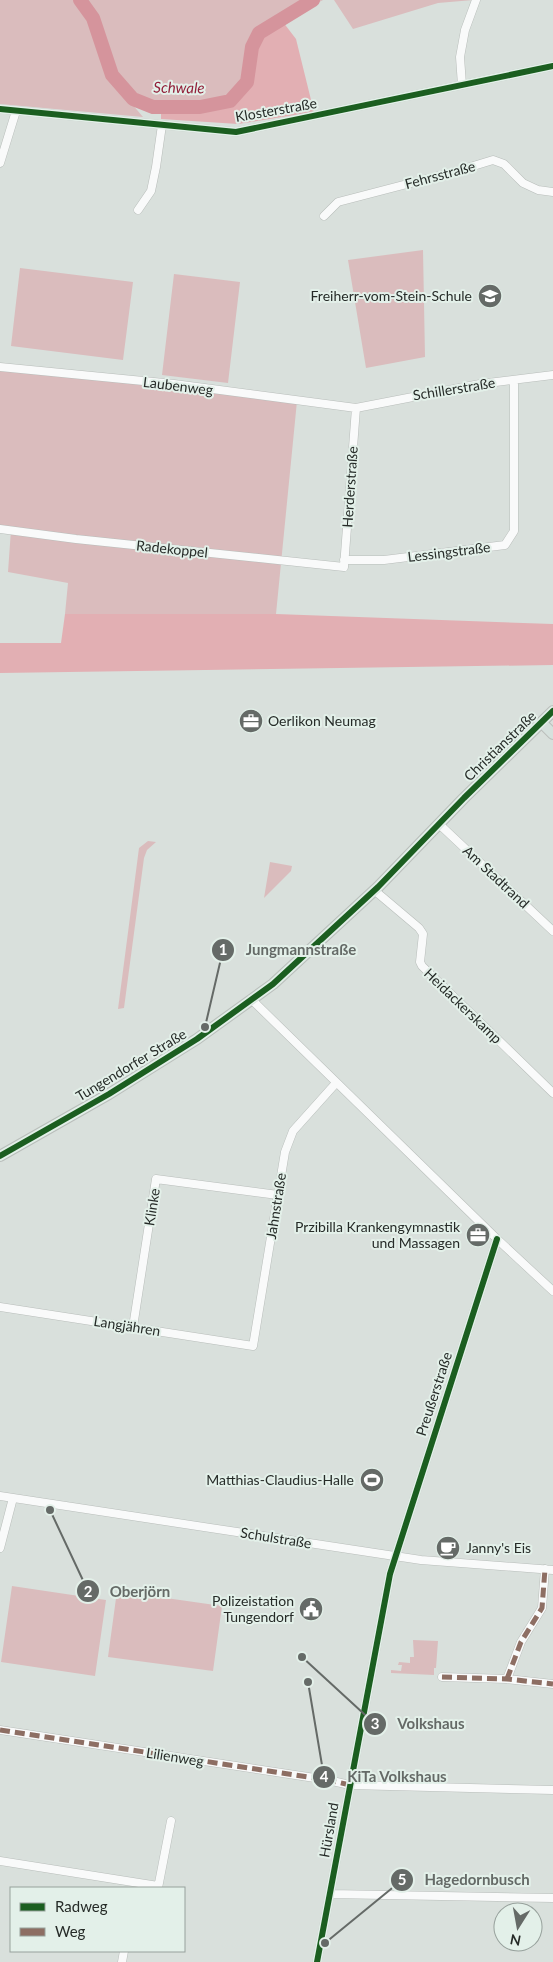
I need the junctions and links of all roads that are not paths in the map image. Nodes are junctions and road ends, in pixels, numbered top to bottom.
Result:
1 (476, 0) edge
2 (553, 66) edge
3 (462, 84) junction
4 (0, 109) edge
5 (16, 111) junction
6 (162, 125) junction
7 (0, 163) edge
8 (553, 192) edge
9 (138, 210) dead end
10 (324, 216) dead end
11 (0, 367) edge
12 (553, 375) edge
13 (514, 380) junction
14 (356, 408) junction
15 (0, 529) edge
16 (344, 564) junction
17 (553, 711) edge
18 (542, 722) junction
19 (553, 734) edge
20 (464, 798) joint
21 (439, 824) junction
22 (374, 890) junction
23 (553, 931) edge
24 (251, 1000) junction
25 (336, 1083) junction
26 (553, 1093) edge
27 (0, 1156) edge
28 (278, 1194) junction
29 (497, 1239) junction
30 (553, 1292) edge
31 (0, 1307) edge
32 (133, 1327) junction
33 (253, 1346) joint
34 (0, 1496) edge
35 (13, 1498) junction
36 (0, 1548) edge
37 (394, 1556) junction
38 (549, 1569) edge
39 (442, 1677) dead end
40 (507, 1679) junction
41 (553, 1684) edge
42 (0, 1730) edge
43 (350, 1785) junction
44 (553, 1790) edge
45 (171, 1820) dead end
46 (0, 1861) edge
47 (128, 1885) edge
48 (158, 1887) edge
49 (330, 1894) junction
50 (553, 1898) edge
51 (316, 1962) edge

1 - 3 street
2 - 3 street, Klosterstraße
3 - 6 street, Klosterstraße
4 - 5 street, Klosterstraße
5 - 6 street, Klosterstraße
5 - 7 street
6 - 9 street
8 - 10 street, Fehrsstraße
11 - 14 street, Laubenweg
12 - 13 street, Schillerstraße
13 - 14 street, Schillerstraße
13 - 16 street, Lessingstraße
14 - 16 street, Herderstraße
15 - 16 street, Radekoppel
17 - 18 main road, Christianstraße
18 - 19 main road
18 - 20 main road, Christianstraße
20 - 21 main road, Tungendorfer Straße
21 - 22 main road, Tungendorfer Straße
21 - 23 street, Am Stadtrand
22 - 24 main road, Tungendorfer Straße
22 - 26 street, Heidackerskamp
24 - 25 street
24 - 27 main road, Tungendorfer Straße
25 - 28 street, Jahnstraße
25 - 29 street
28 - 32 street, Klinke
28 - 33 street, Jahnstraße
29 - 30 street
29 - 37 street, Preußerstraße
31 - 32 street, Langjähren
32 - 33 street, Langjähren
34 - 35 street, Schulstraße
35 - 36 street
35 - 37 street, Schulstraße
37 - 38 street, Schulstraße
37 - 43 street, Hürsland
38 - 40 street
39 - 40 street
40 - 41 street
42 - 43 street, Lilienweg
43 - 44 street, Lilienweg
43 - 49 street, Hürsland
45 - 48 street
46 - 47 street
47 - 48 street
49 - 50 street
49 - 51 street, Hürsland

